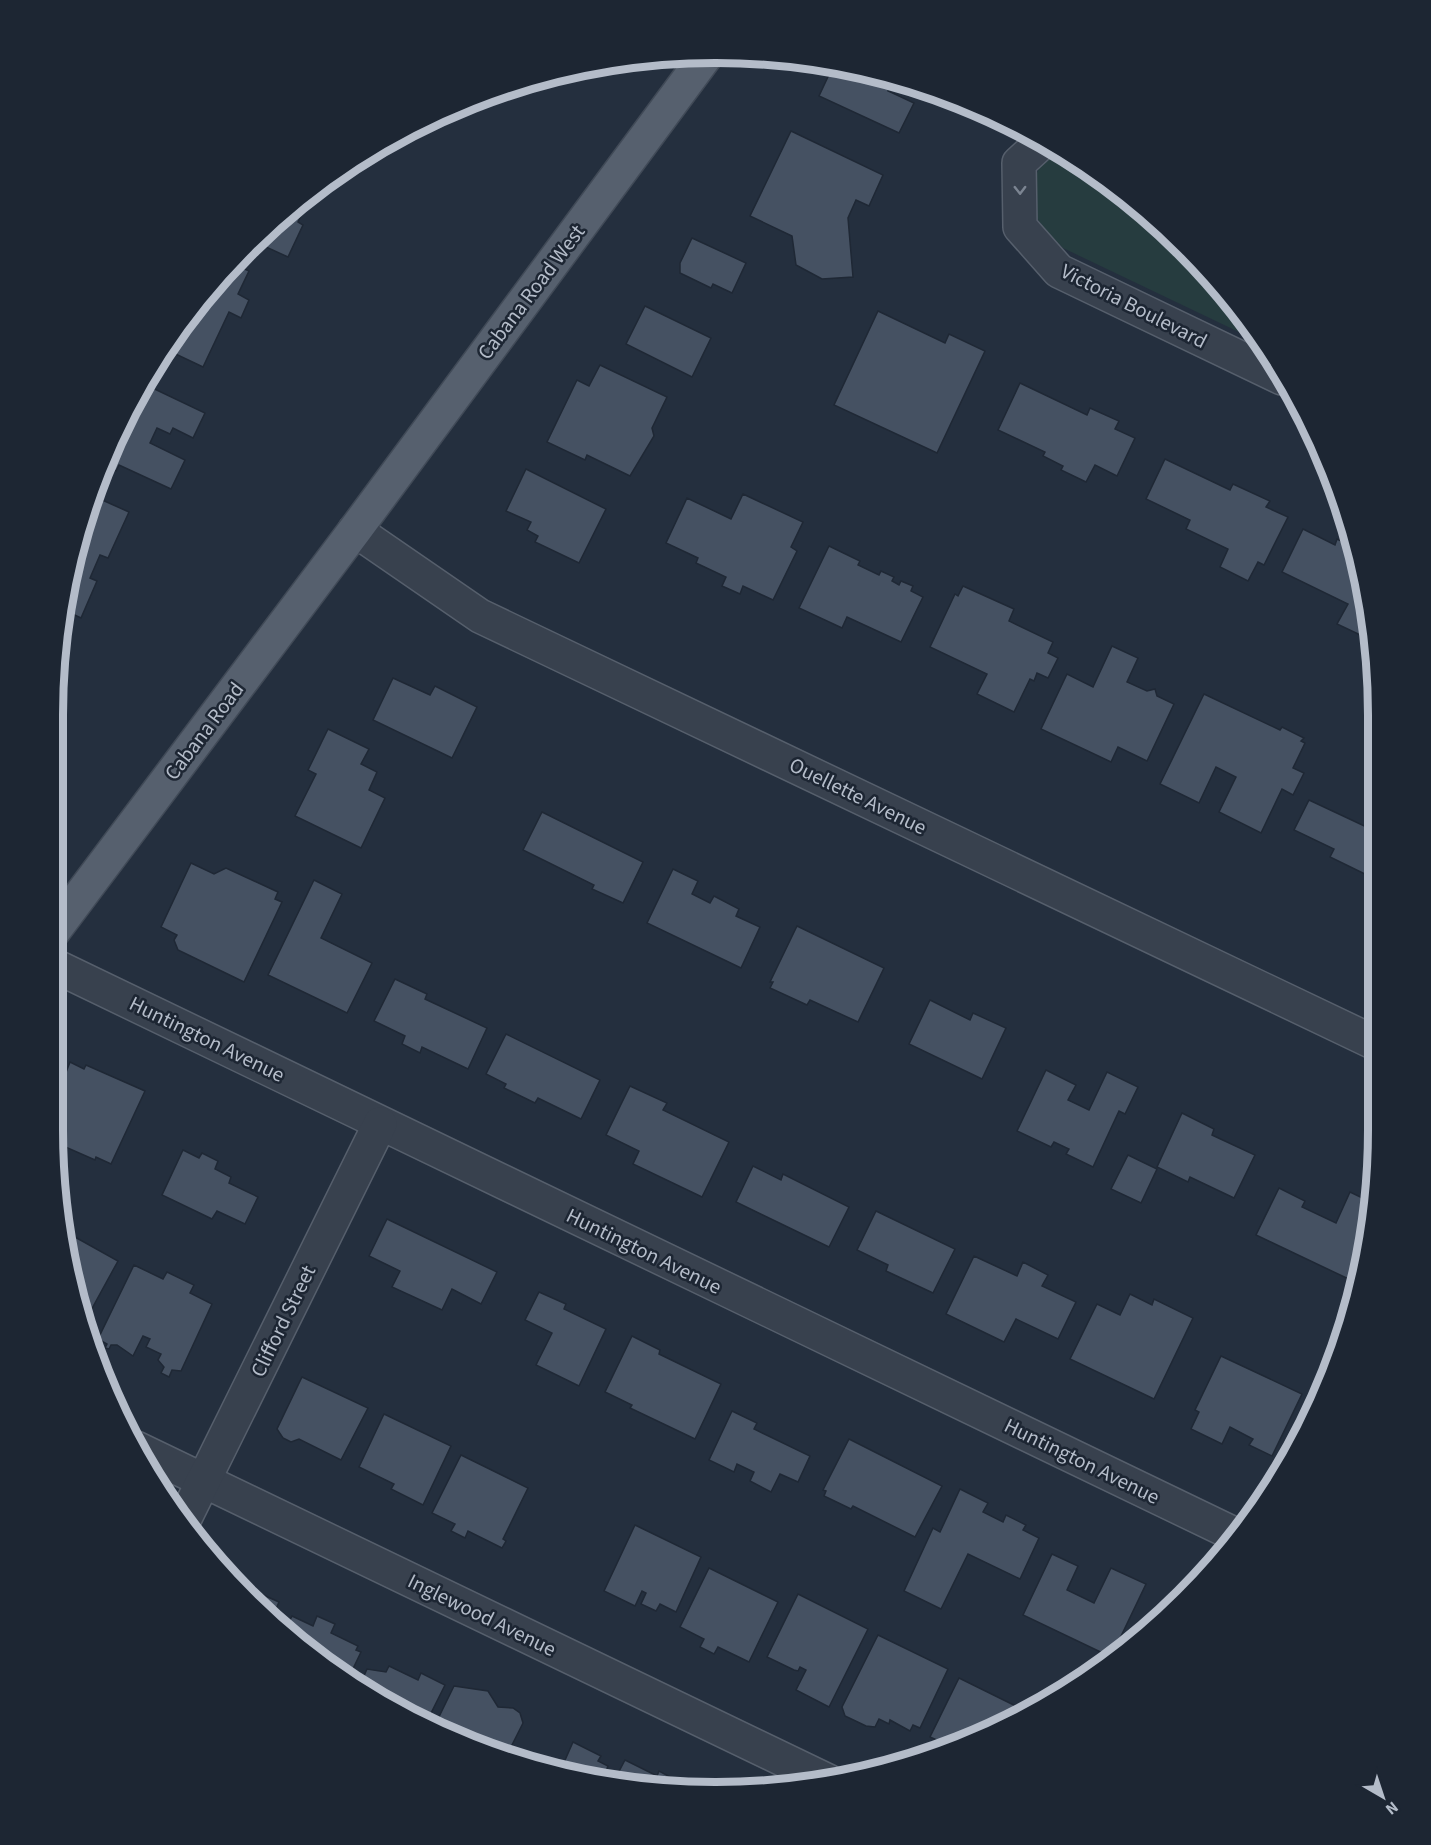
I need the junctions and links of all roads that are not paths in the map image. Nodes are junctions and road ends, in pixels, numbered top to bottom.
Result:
1 (700, 63) edge
2 (1037, 147) edge
3 (1270, 372) edge
4 (355, 530) junction
5 (63, 919) edge
6 (63, 970) edge
7 (1368, 1040) edge
8 (380, 1124) junction
9 (149, 1454) edge
10 (204, 1481) junction
11 (188, 1513) edge
12 (1229, 1532) edge
13 (813, 1774) edge

1 - 4 main road, Cabana Road West
2 -> 3 street, Victoria Boulevard
4 - 5 main road, Cabana Road
4 - 7 street, Ouellette Avenue
6 - 8 street, Huntington Avenue
8 - 10 street, Clifford Street
8 - 12 street, Huntington Avenue
9 - 10 street, Inglewood Avenue
10 - 11 street, Clifford Street
10 - 13 street, Inglewood Avenue

